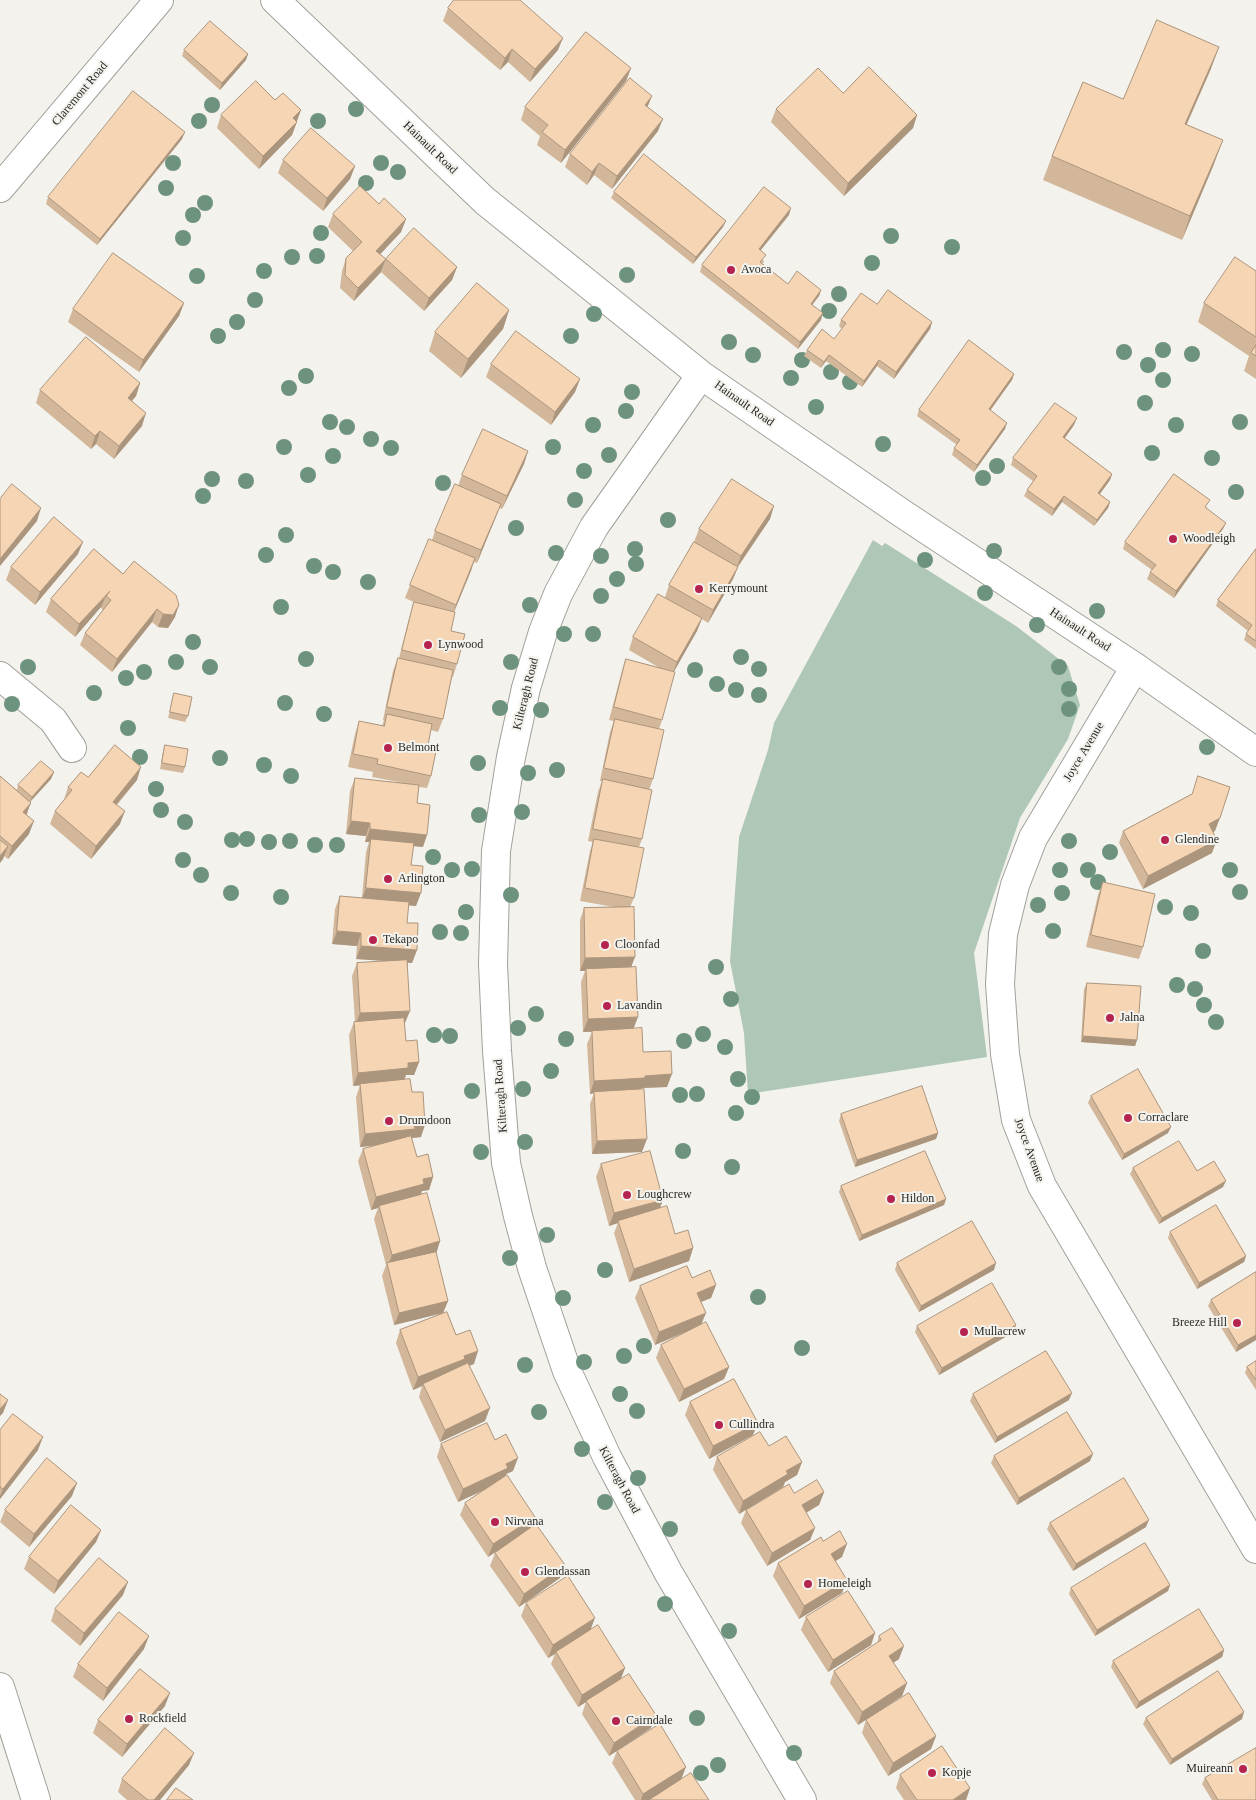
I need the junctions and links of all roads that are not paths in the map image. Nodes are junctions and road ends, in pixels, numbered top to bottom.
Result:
1 (159, 0) edge
2 (275, 0) edge
3 (0, 188) edge
4 (702, 374) junction
5 (1134, 667) junction
6 (0, 676) edge
7 (72, 748) dead end
8 (1256, 752) edge
9 (1256, 1549) edge
10 (0, 1687) edge
11 (36, 1800) edge
12 (802, 1800) edge

1 - 3 street, Claremont Road
2 - 4 street, Hainault Road
4 - 5 street, Hainault Road
4 - 12 street, Kilteragh Road
5 - 8 street, Hainault Road
5 - 9 street, Joyce Avenue
6 - 7 street
10 - 11 street

